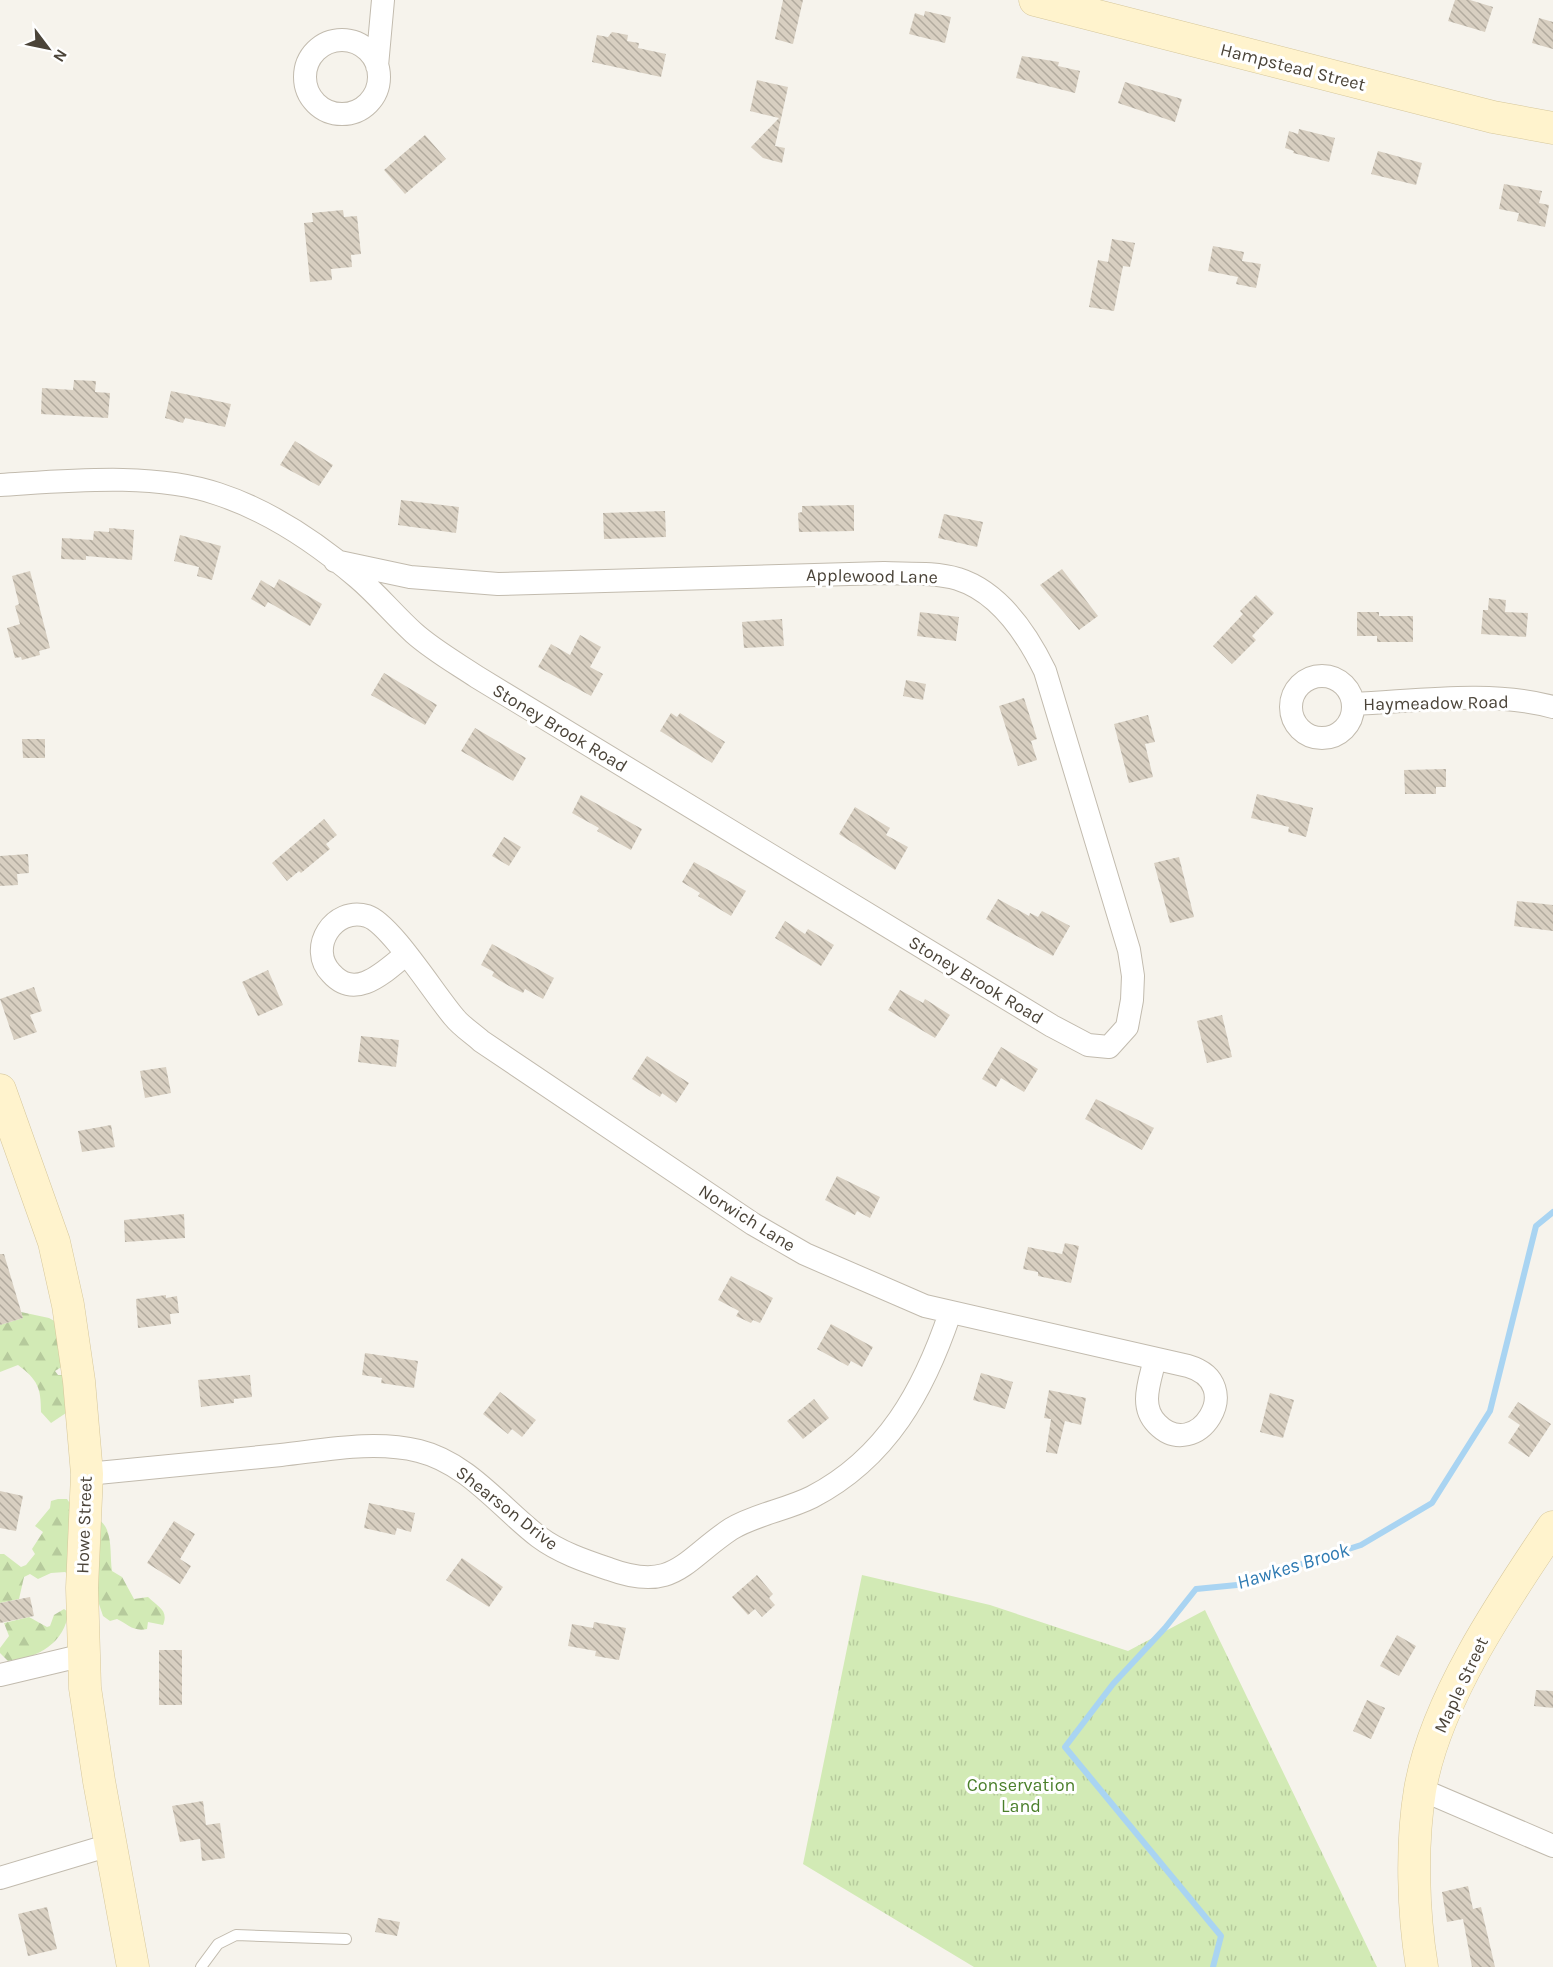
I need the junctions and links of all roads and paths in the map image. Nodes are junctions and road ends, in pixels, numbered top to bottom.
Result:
1 (383, 0) edge
2 (1035, 0) edge
3 (1106, 9) edge
4 (377, 66) dead end
5 (1553, 128) edge
6 (0, 485) edge
7 (335, 561) junction
8 (1354, 704) dead end
9 (1553, 707) edge
10 (405, 955) dead end
11 (1109, 1047) joint
12 (0, 1090) edge
13 (950, 1313) junction
14 (1155, 1359) dead end
15 (87, 1474) junction
16 (1553, 1527) edge
17 (84, 1655) junction
18 (0, 1675) edge
19 (1420, 1789) junction
20 (110, 1845) junction
21 (1553, 1846) edge
22 (0, 1878) edge
23 (346, 1938) dead end
24 (134, 1967) edge
25 (201, 1967) edge
26 (1422, 1967) edge

1 - 4 street
2 - 3 street, Hampstead Street
3 - 5 street, Hampstead Street
6 - 7 street, Stoney Brook Road
7 - 11 street, Stoney Brook Road
7 - 11 street, Applewood Lane
8 - 9 street, Haymeadow Road
10 - 13 street, Norwich Lane
12 - 15 street, Howe Street
13 - 14 street, Norwich Lane
13 - 15 street, Shearson Drive
15 - 17 street, Howe Street
16 - 19 street, Maple Street
17 - 18 street
17 - 20 street, Howe Street
19 - 21 street
19 - 26 street, Maple Street
20 - 22 street
20 - 24 street, Howe Street
23 - 25 lane

